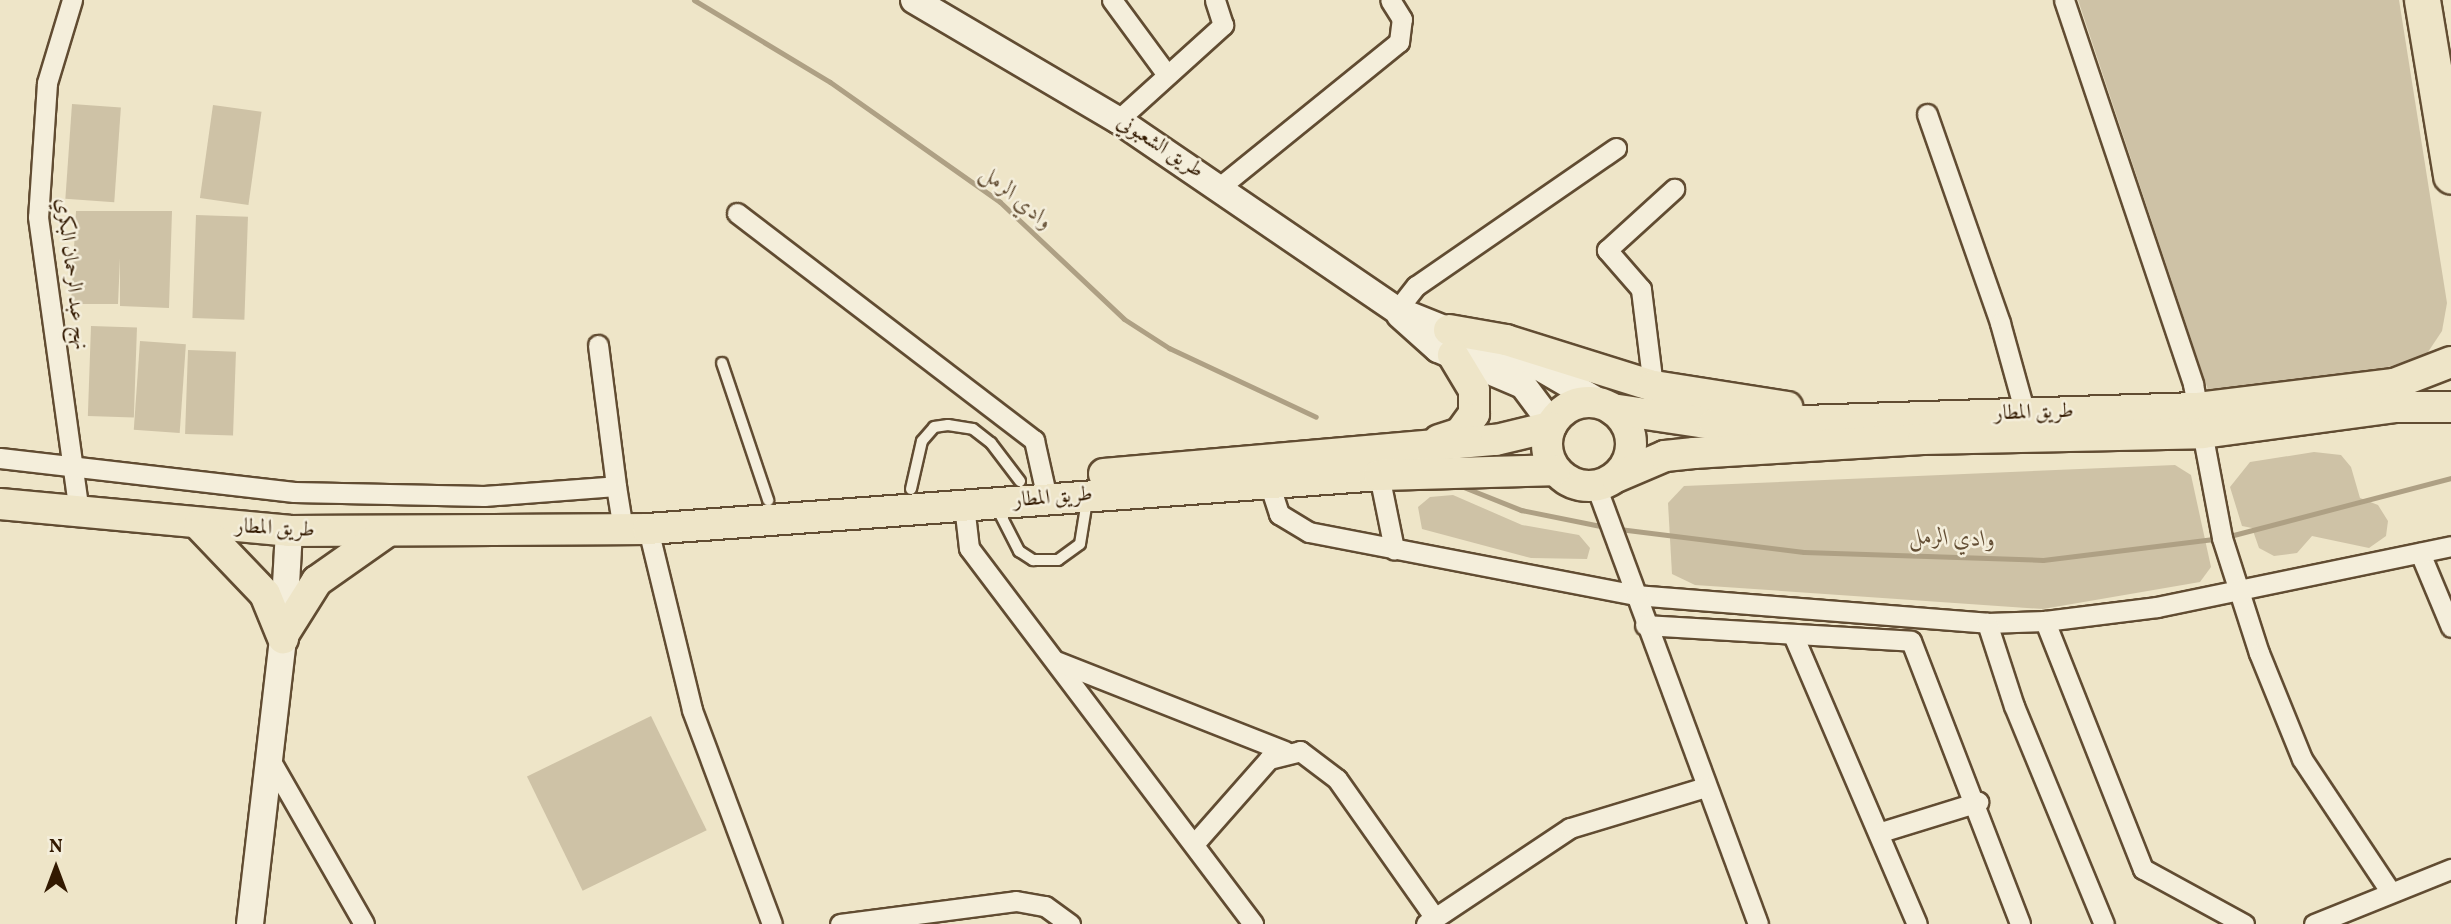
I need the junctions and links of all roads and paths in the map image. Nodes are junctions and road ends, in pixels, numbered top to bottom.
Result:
1 (72, 0) edge
2 (914, 0) edge
3 (1112, 0) edge
4 (1215, 0) edge
5 (1390, 0) edge
6 (2063, 0) edge
7 (2422, 0) edge
8 (1167, 75) junction
9 (1927, 114) dead end
10 (1118, 120) junction
11 (1616, 148) dead end
12 (2451, 176) edge
13 (1221, 186) junction
14 (1674, 189) dead end
15 (737, 212) dead end
16 (1397, 310) junction
17 (1451, 343) junction
18 (598, 345) dead end
19 (2451, 362) edge
20 (722, 363) dead end
21 (1653, 386) junction
22 (2451, 407) edge
23 (1609, 408) junction
24 (2025, 413) junction
25 (1924, 417) junction
26 (2201, 421) junction
27 (1551, 426) junction
28 (1419, 446) junction
29 (0, 458) edge
30 (76, 465) junction
31 (1555, 470) junction
32 (1379, 475) junction
33 (1606, 481) junction
34 (1269, 483) junction
35 (1037, 486) junction
36 (911, 489) junction
37 (1088, 495) junction
38 (768, 500) junction
39 (995, 502) junction
40 (0, 503) edge
41 (964, 505) junction
42 (79, 514) junction
43 (627, 514) junction
44 (199, 525) junction
45 (289, 531) junction
46 (385, 534) junction
47 (2451, 547) edge
48 (1394, 549) junction
49 (2420, 553) junction
50 (2238, 591) junction
51 (1634, 595) junction
52 (1914, 617) junction
53 (2045, 621) junction
54 (1987, 622) junction
55 (1645, 625) junction
56 (2451, 627) edge
57 (1793, 635) junction
58 (283, 637) junction
59 (1911, 641) junction
60 (1055, 661) junction
61 (1285, 751) junction
62 (269, 758) junction
63 (1706, 787) junction
64 (1978, 802) junction
65 (1881, 832) junction
66 (1194, 844) junction
67 (2446, 876) edge
68 (2390, 891) junction
69 (1431, 921) edge
70 (250, 924) edge
71 (364, 924) edge
72 (772, 924) edge
73 (840, 924) edge
74 (1070, 924) edge
75 (1253, 924) edge
76 (1758, 924) edge
77 (1917, 924) edge
78 (2020, 924) edge
79 (2104, 924) edge
80 (2244, 924) edge
81 (2314, 924) edge

1 - 30 street, نهج عبد الرحمان البكري
2 - 10 street, طريق الشعبوني
3 - 8 street
4 - 8 street
5 - 13 street
6 - 26 street
7 - 12 highway
8 - 10 street
9 - 24 street
10 - 13 street, طريق الشعبوني
11 - 16 street
13 - 16 street, طريق الشعبوني
14 - 21 street
15 - 35 street
16 - 17 street, طريق الشعبوني
17 - 21 main road
17 - 23 street, طريق الشعبوني
17 - 27 street, طريق الشعبوني
17 - 28 main road
18 - 43 street
19 - 26 main road, طريق المطار
20 - 38 lane
21 - 25 main road
22 - 26 main road, طريق المطار
23 - 25 main road, طريق المطار
23 - 27 main road
23 - 33 main road
24 - 25 main road, طريق المطار
24 - 26 main road, طريق المطار
26 - 33 main road, طريق المطار
26 - 50 street
27 - 28 main road, طريق المطار
27 - 31 main road
28 - 35 main road, طريق المطار
29 - 30 street
30 - 42 street, نهج عبد الرحمان البكري
30 - 43 street
31 - 32 main road, طريق المطار
31 - 33 main road
32 - 34 main road, طريق المطار
32 - 48 street
33 - 51 street
34 - 37 main road, طريق المطار
34 - 48 street
35 - 36 main road, طريق المطار
35 - 36 lane
35 - 37 main road, طريق المطار
35 - 39 main road, طريق المطار
36 - 38 main road, طريق المطار
37 - 39 lane
38 - 43 main road, طريق المطار
39 - 41 main road, طريق المطار
40 - 42 main road, طريق المطار
41 - 43 main road, طريق المطار
41 - 60 street
42 - 44 main road, طريق المطار
43 - 46 main road, طريق المطار
43 - 72 street
44 - 45 main road, طريق المطار
44 - 58 main road
45 - 46 main road, طريق المطار
45 - 58 street
46 - 58 main road
47 - 49 street
48 - 51 street
49 - 50 street
49 - 56 street
50 - 53 street
50 - 68 street
51 - 52 street
51 - 55 street
52 - 54 street
52 - 59 street
53 - 54 street
53 - 80 street
54 - 79 street
55 - 57 street
55 - 63 street
57 - 59 street
57 - 65 street
58 - 62 street
59 - 64 street
60 - 61 street
60 - 66 street
61 - 66 street
61 - 69 street
62 - 70 street
62 - 71 street
63 - 69 street
63 - 76 street
64 - 65 street
64 - 78 street
65 - 77 street
66 - 75 street
67 - 68 street
68 - 81 street
73 - 74 street

